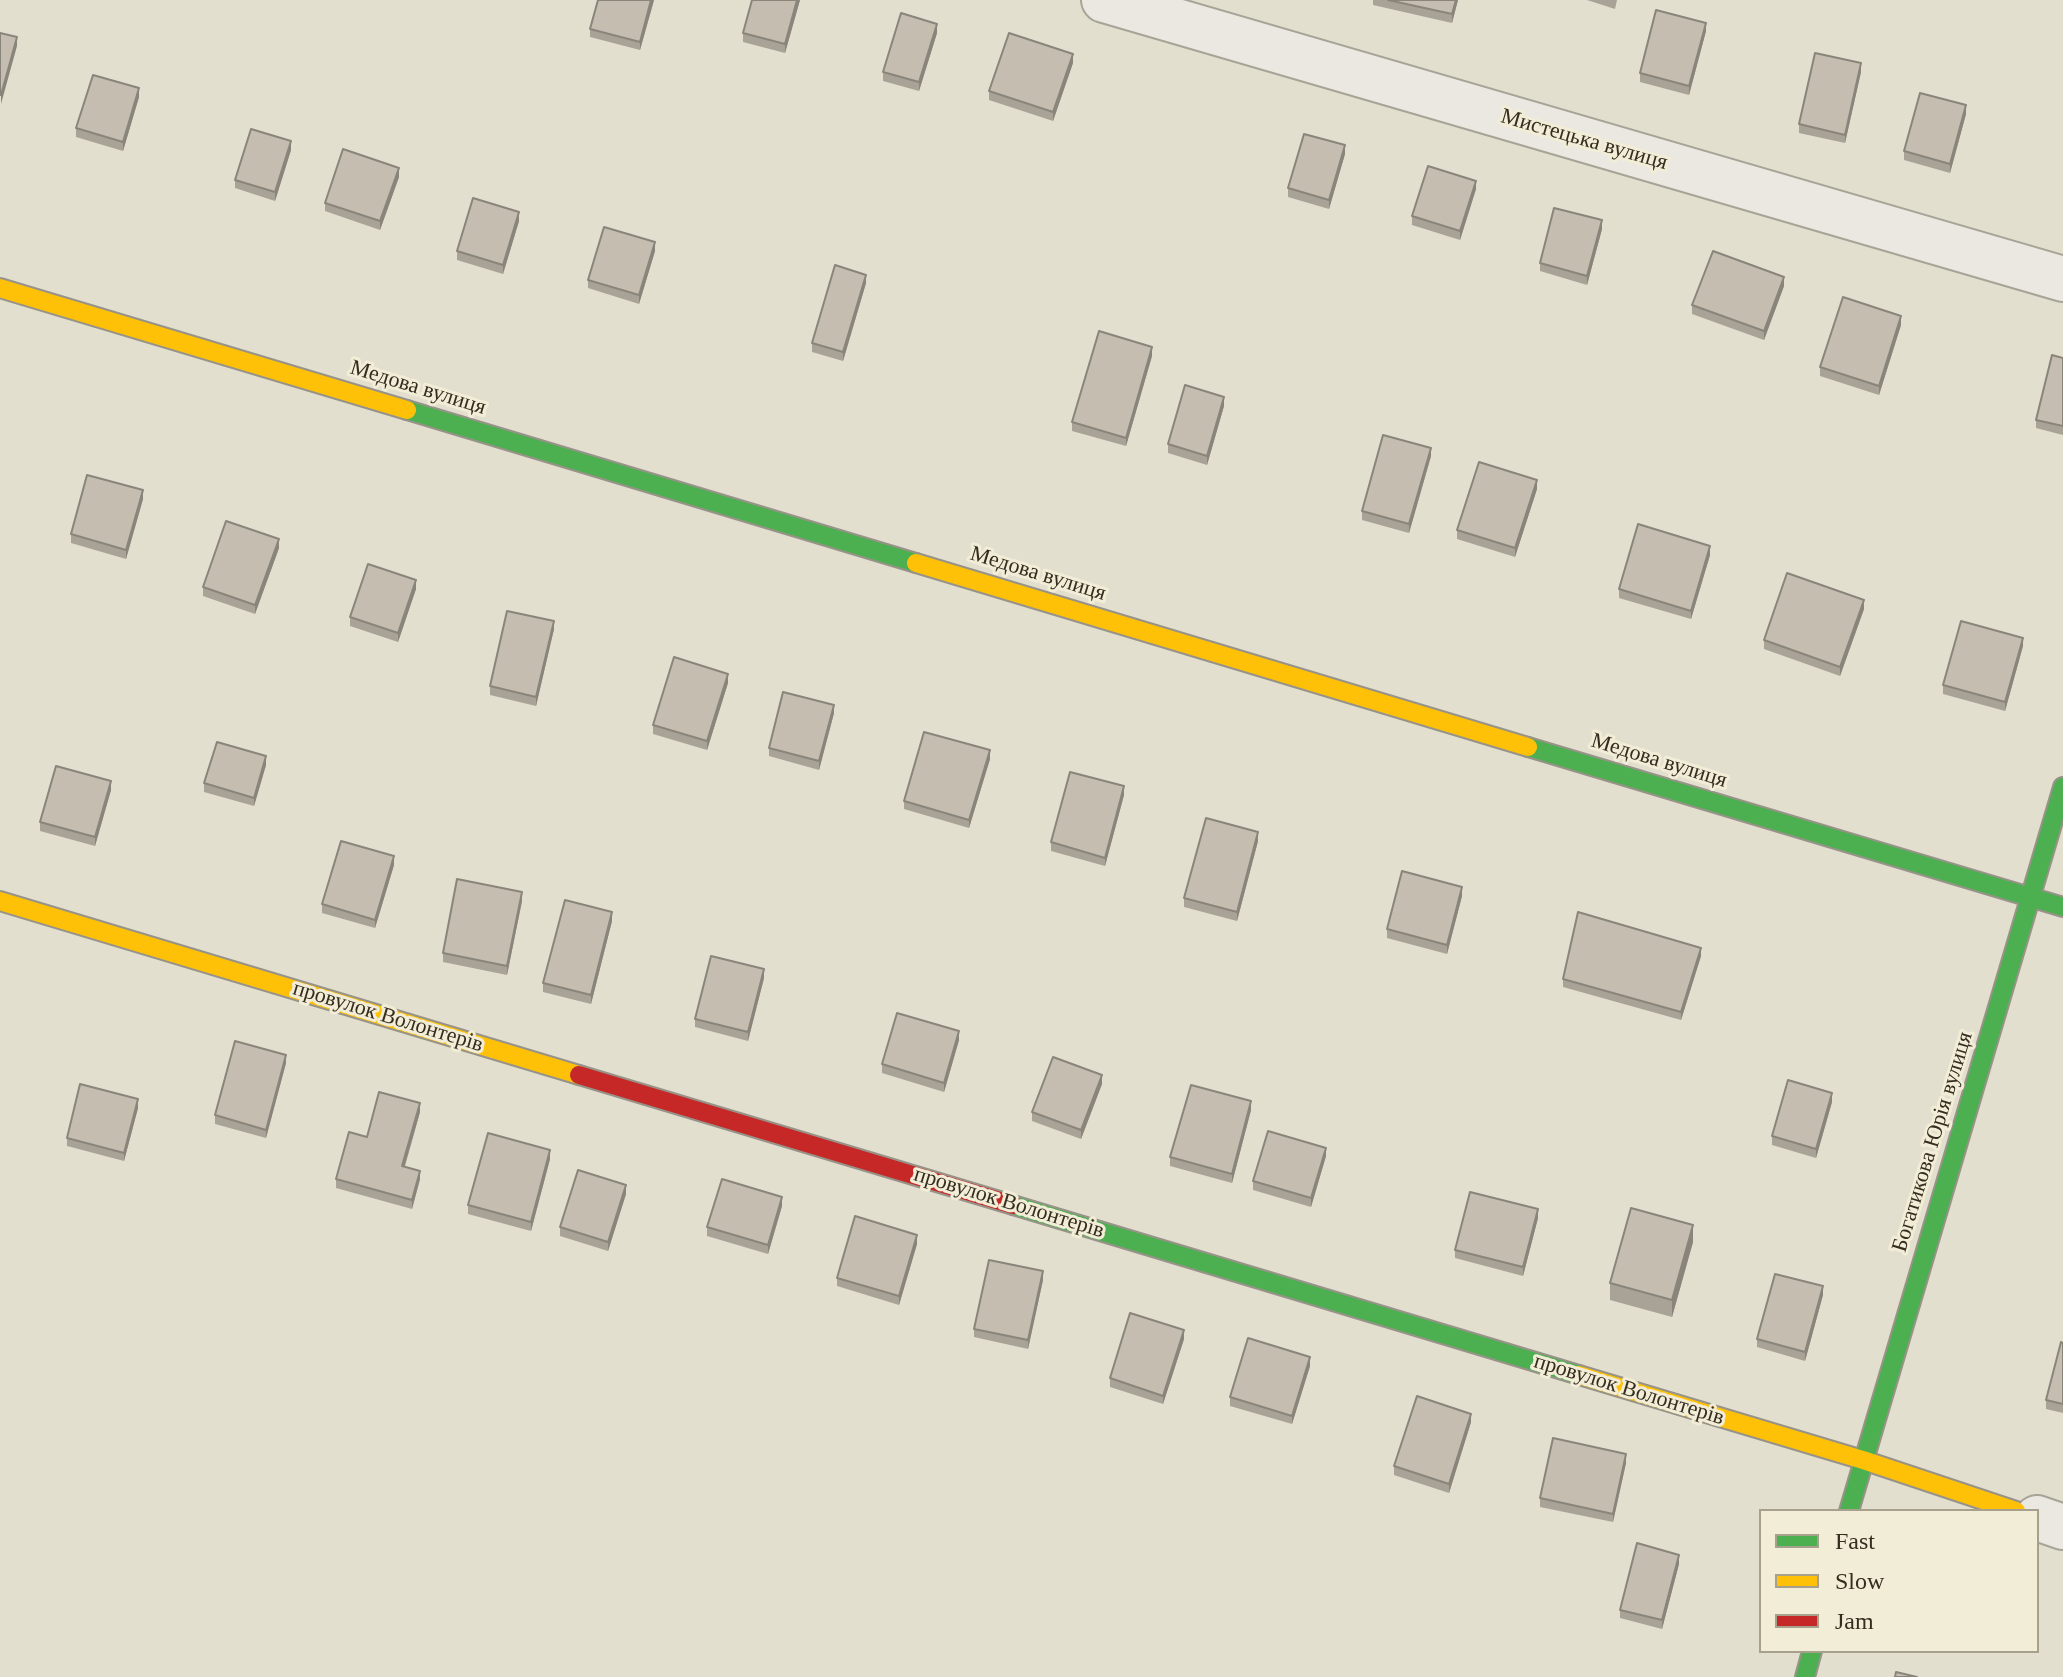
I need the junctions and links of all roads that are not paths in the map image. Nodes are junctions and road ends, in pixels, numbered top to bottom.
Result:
1 (1104, 0) edge
2 (2063, 279) edge
3 (0, 288) edge
4 (2063, 787) edge
5 (2032, 898) junction
6 (0, 901) edge
7 (2063, 907) edge
8 (1863, 1460) junction
9 (1850, 1509) edge
10 (2010, 1509) edge
11 (2039, 1519) edge
12 (2063, 1527) edge
13 (1811, 1653) edge
14 (1805, 1677) edge

1 - 2 street, Мистецька вулиця
3 - 5 street, Медова вулиця
4 - 5 street, Богатикова Юрія вулиця
5 - 7 street, Медова вулиця
5 - 8 street, Богатикова Юрія вулиця
6 - 8 street, провулок Волонтерів
8 - 9 street, Богатикова Юрія вулиця
8 - 10 street, провулок Волонтерів
11 - 12 street
13 - 14 street

